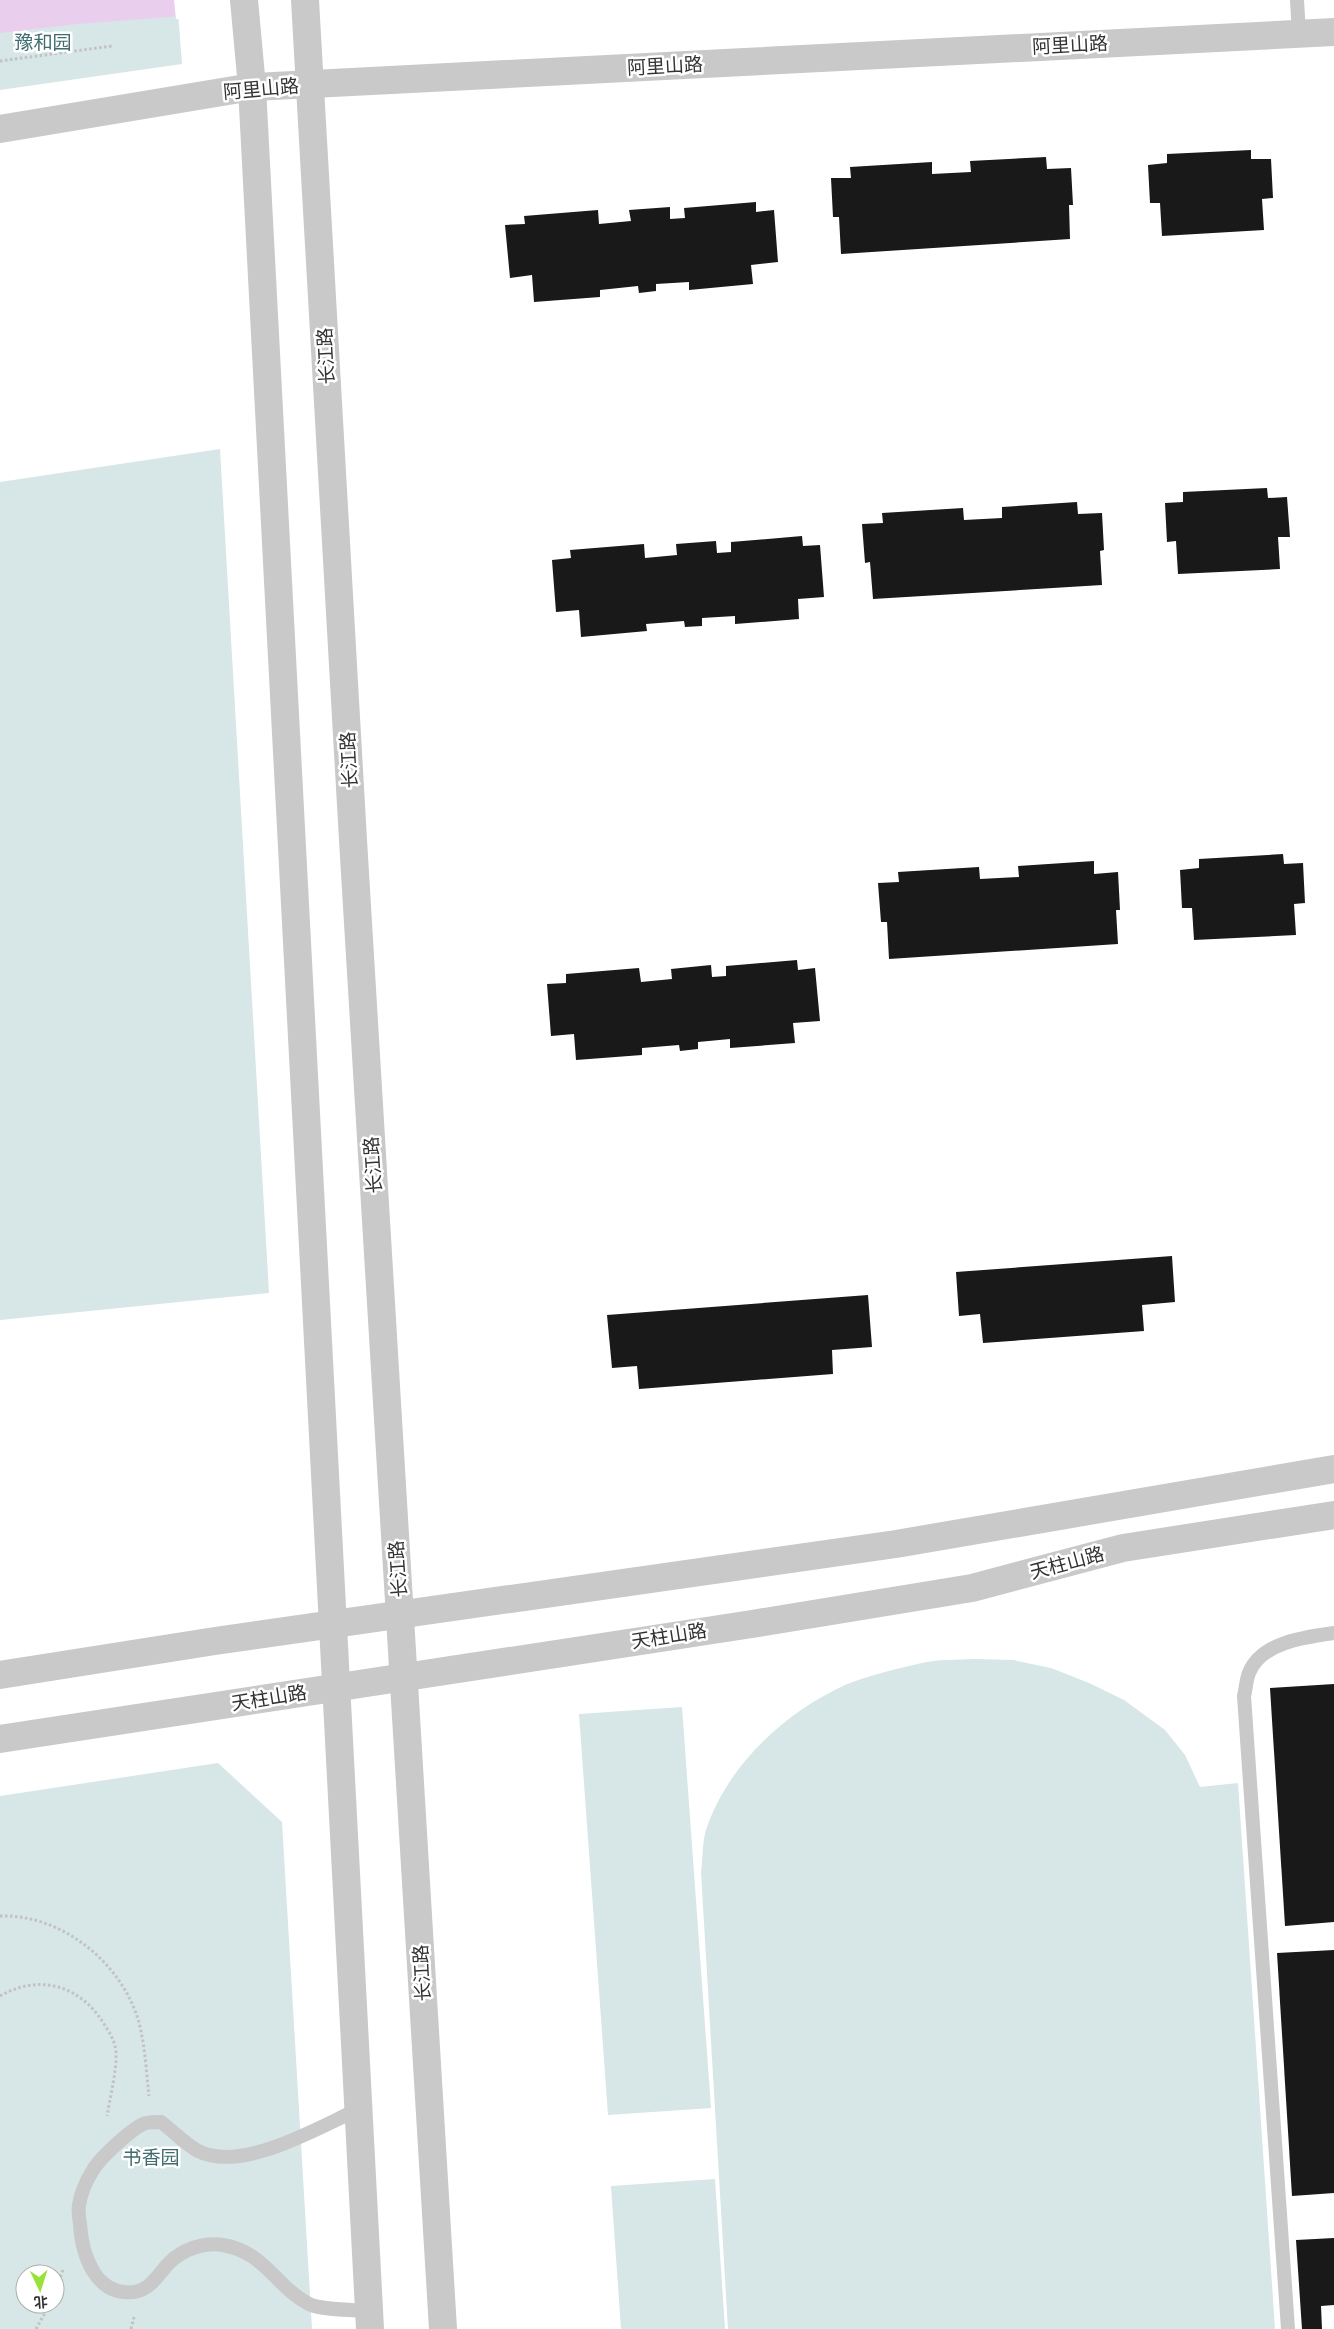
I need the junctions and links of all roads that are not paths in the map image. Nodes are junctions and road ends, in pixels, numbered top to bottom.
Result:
1 (1297, 0) edge
2 (306, 6) edge
3 (245, 8) edge
4 (1334, 32) edge
5 (1299, 34) junction
6 (311, 84) junction
7 (252, 87) junction
8 (0, 129) edge
9 (1334, 1469) edge
10 (1334, 1515) edge
11 (400, 1614) junction
12 (333, 1624) junction
13 (1334, 1633) edge
14 (0, 1675) edge
15 (404, 1677) junction
16 (336, 1688) junction
17 (0, 1739) edge
18 (359, 2109) junction
19 (370, 2320) edge
20 (443, 2329) edge
21 (1288, 2329) edge

1 - 5 lane
2 - 6 street, 长江路
3 - 7 street
4 - 5 street, 阿里山路
5 - 6 street, 阿里山路
6 - 7 street, 阿里山路
6 - 11 street, 长江路
7 - 8 street, 阿里山路
7 - 12 street
9 - 11 street
10 - 15 street, 天柱山路
11 - 12 street
11 - 15 street, 长江路
12 - 14 street
12 - 16 street
13 - 21 lane
15 - 16 street, 天柱山路
15 - 20 street, 长江路
16 - 17 street, 天柱山路
16 - 18 street
18 - 19 street
18 - 19 lane

